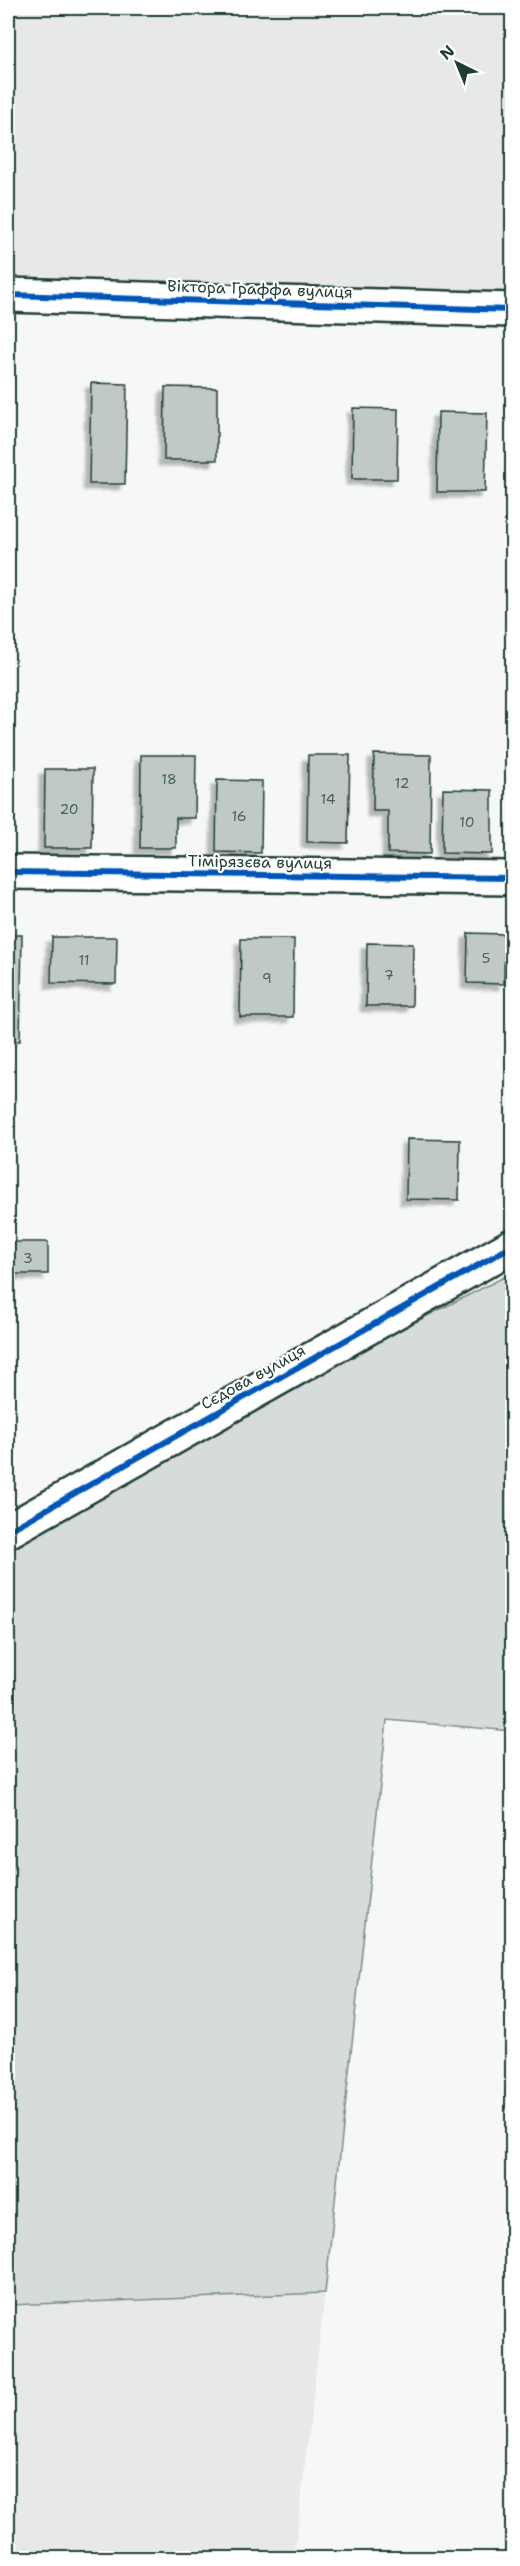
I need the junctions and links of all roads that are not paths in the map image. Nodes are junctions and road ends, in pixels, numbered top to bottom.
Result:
1 (8, 295) edge
2 (513, 310) edge
3 (8, 872) edge
4 (513, 878) edge
5 (513, 1246) edge
6 (8, 1531) edge

1 - 2 street, Віктора Граффа вулиця
3 - 4 street, Тімірязєва вулиця
5 - 6 street, Сєдова вулиця

